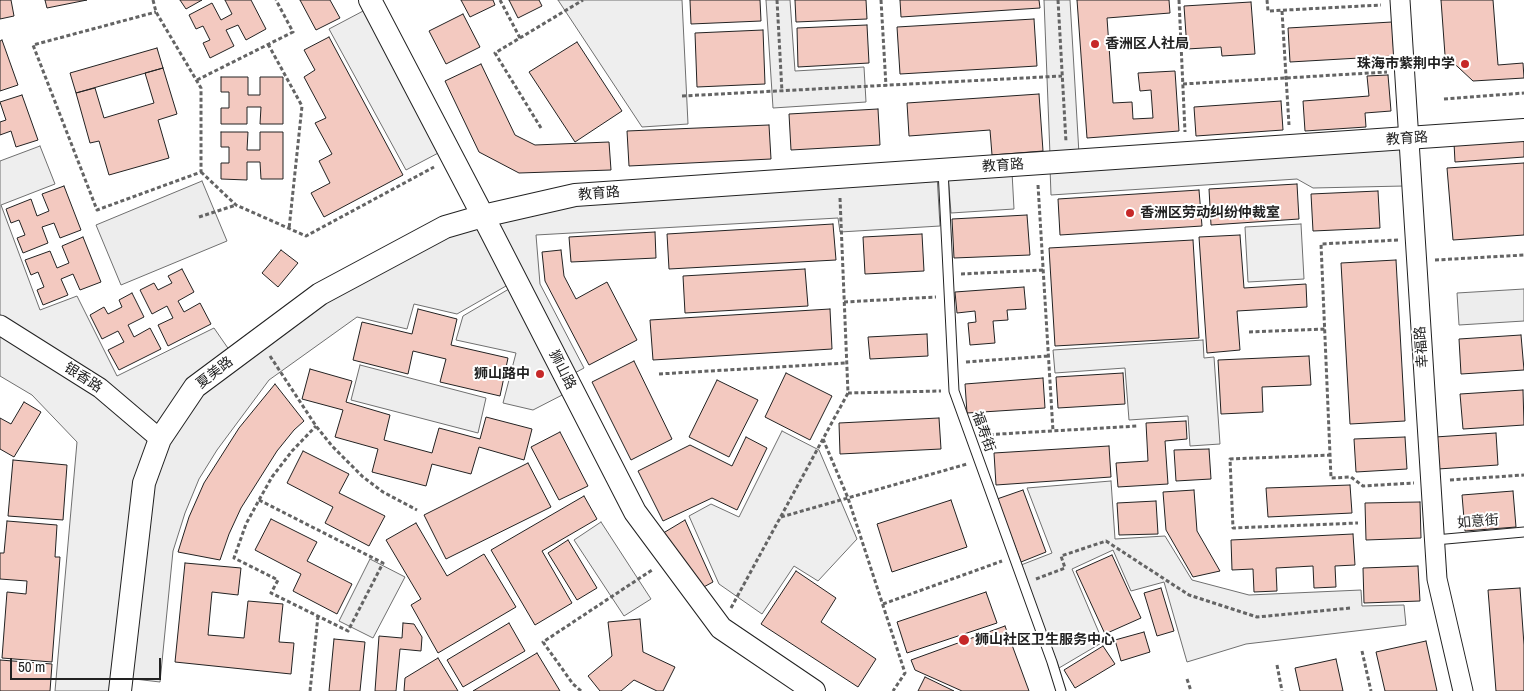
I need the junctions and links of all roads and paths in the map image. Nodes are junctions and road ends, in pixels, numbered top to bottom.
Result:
1 (153, 0) edge
2 (276, 0) edge
3 (370, 0) edge
4 (500, 0) edge
5 (584, 0) edge
6 (777, 0) edge
7 (881, 0) edge
8 (1058, 0) edge
9 (1179, 0) edge
10 (1267, 0) edge
11 (1400, 2) edge
12 (1282, 10) junction
13 (156, 12) junction
14 (520, 38) junction
15 (268, 44) junction
16 (1404, 71) junction
17 (1062, 76) junction
18 (1286, 78) junction
19 (196, 80) junction
20 (1183, 84) junction
21 (886, 86) junction
22 (782, 92) junction
23 (1524, 93) edge
24 (682, 96) dead end
25 (1444, 100) dead end
26 (541, 128) dead end
27 (1524, 130) edge
28 (1409, 138) junction
29 (1290, 147) junction
30 (1186, 154) junction
31 (452, 157) junction
32 (1068, 162) junction
33 (1036, 164) junction
34 (943, 170) junction
35 (201, 172) junction
36 (840, 177) junction
37 (236, 205) junction
38 (483, 216) junction
39 (199, 217) dead end
40 (289, 229) junction
41 (1415, 239) junction
42 (1524, 255) edge
43 (1417, 261) junction
44 (1043, 270) junction
45 (948, 274) junction
46 (949, 296) junction
47 (844, 302) junction
48 (0, 325) edge
49 (1325, 329) junction
50 (1249, 332) dead end
51 (259, 339) junction
52 (1048, 356) junction
53 (846, 363) junction
54 (952, 363) junction
55 (659, 374) dead end
56 (954, 391) junction
57 (848, 393) junction
58 (316, 426) junction
59 (1137, 426) dead end
60 (1053, 431) junction
61 (970, 436) junction
62 (823, 439) junction
63 (160, 440) junction
64 (1330, 456) junction
65 (979, 460) junction
66 (1524, 475) edge
67 (1431, 481) junction
68 (848, 498) junction
69 (259, 500) junction
70 (418, 510) dead end
71 (780, 518) junction
72 (1358, 523) dead end
73 (1524, 532) edge
74 (1434, 540) junction
75 (1014, 557) junction
76 (670, 559) junction
77 (1024, 584) junction
78 (883, 604) junction
79 (1351, 608) dead end
80 (318, 616) junction
81 (720, 628) junction
82 (1362, 651) dead end
83 (1277, 665) dead end
84 (1187, 679) dead end
85 (120, 691) edge
86 (310, 691) edge
87 (581, 691) edge
88 (814, 691) edge
89 (894, 691) edge
90 (1061, 691) edge
91 (1191, 691) edge
92 (1282, 691) edge
93 (1371, 691) edge
94 (1463, 691) edge

1 - 13 path
2 - 15 path
3 - 31 street, 狮山路
4 - 14 path
5 - 14 path
6 - 22 path
7 - 21 path
8 - 17 path
9 - 20 path
10 - 12 path
11 - 12 path
11 - 16 street, 幸福路
12 - 18 path
13 - 19 path
13 - 35 path
14 - 26 path
15 - 19 path
15 - 40 path
16 - 18 path
16 - 28 street, 幸福路
17 - 21 path
17 - 32 path
18 - 20 path
18 - 29 path
19 - 35 path
20 - 30 path
21 - 22 path
22 - 24 path
23 - 25 path
27 - 28 street, 教育路
28 - 29 street, 教育路
28 - 41 street, 幸福路
29 - 30 street, 教育路
30 - 32 street, 教育路
31 - 38 street, 狮山路
31 - 40 path
32 - 33 street, 教育路
33 - 34 street, 教育路
33 - 44 path
34 - 36 street, 教育路
34 - 45 lane, 福寿街
35 - 37 path
36 - 38 street, 教育路
36 - 47 path
37 - 39 path
37 - 40 path
38 - 51 street, 夏美路
38 - 76 street, 狮山路
41 - 43 street, 幸福路
41 - 49 path
42 - 43 path
43 - 67 street, 幸福路
44 - 45 path
44 - 52 path
45 - 46 lane, 福寿街
46 - 47 path
46 - 54 lane, 福寿街
47 - 53 path
48 - 63 street, 银香路
49 - 50 path
49 - 64 path
51 - 58 path
51 - 63 street, 夏美路
52 - 54 path
52 - 60 path
53 - 55 path
53 - 57 path
54 - 56 lane, 福寿街
56 - 57 path
56 - 61 lane, 福寿街
57 - 62 path
58 - 69 path
58 - 70 path
59 - 60 path
60 - 61 path
61 - 65 lane, 福寿街
62 - 68 path
62 - 71 path
63 - 85 street, 夏美路
64 - 67 path
64 - 72 path
65 - 68 path
65 - 75 lane, 福寿街
66 - 67 path
67 - 74 street, 幸福路
68 - 71 path
68 - 78 path
69 - 80 path
69 - 80 path
71 - 81 path
73 - 74 lane, 如意街
74 - 94 street, 幸福路
75 - 77 lane, 福寿街
75 - 78 path
76 - 81 street, 狮山路
76 - 87 path
77 - 79 path
77 - 90 lane, 福寿街
78 - 89 path
80 - 86 path
81 - 88 street, 狮山路
82 - 93 path
83 - 92 path
84 - 91 path

